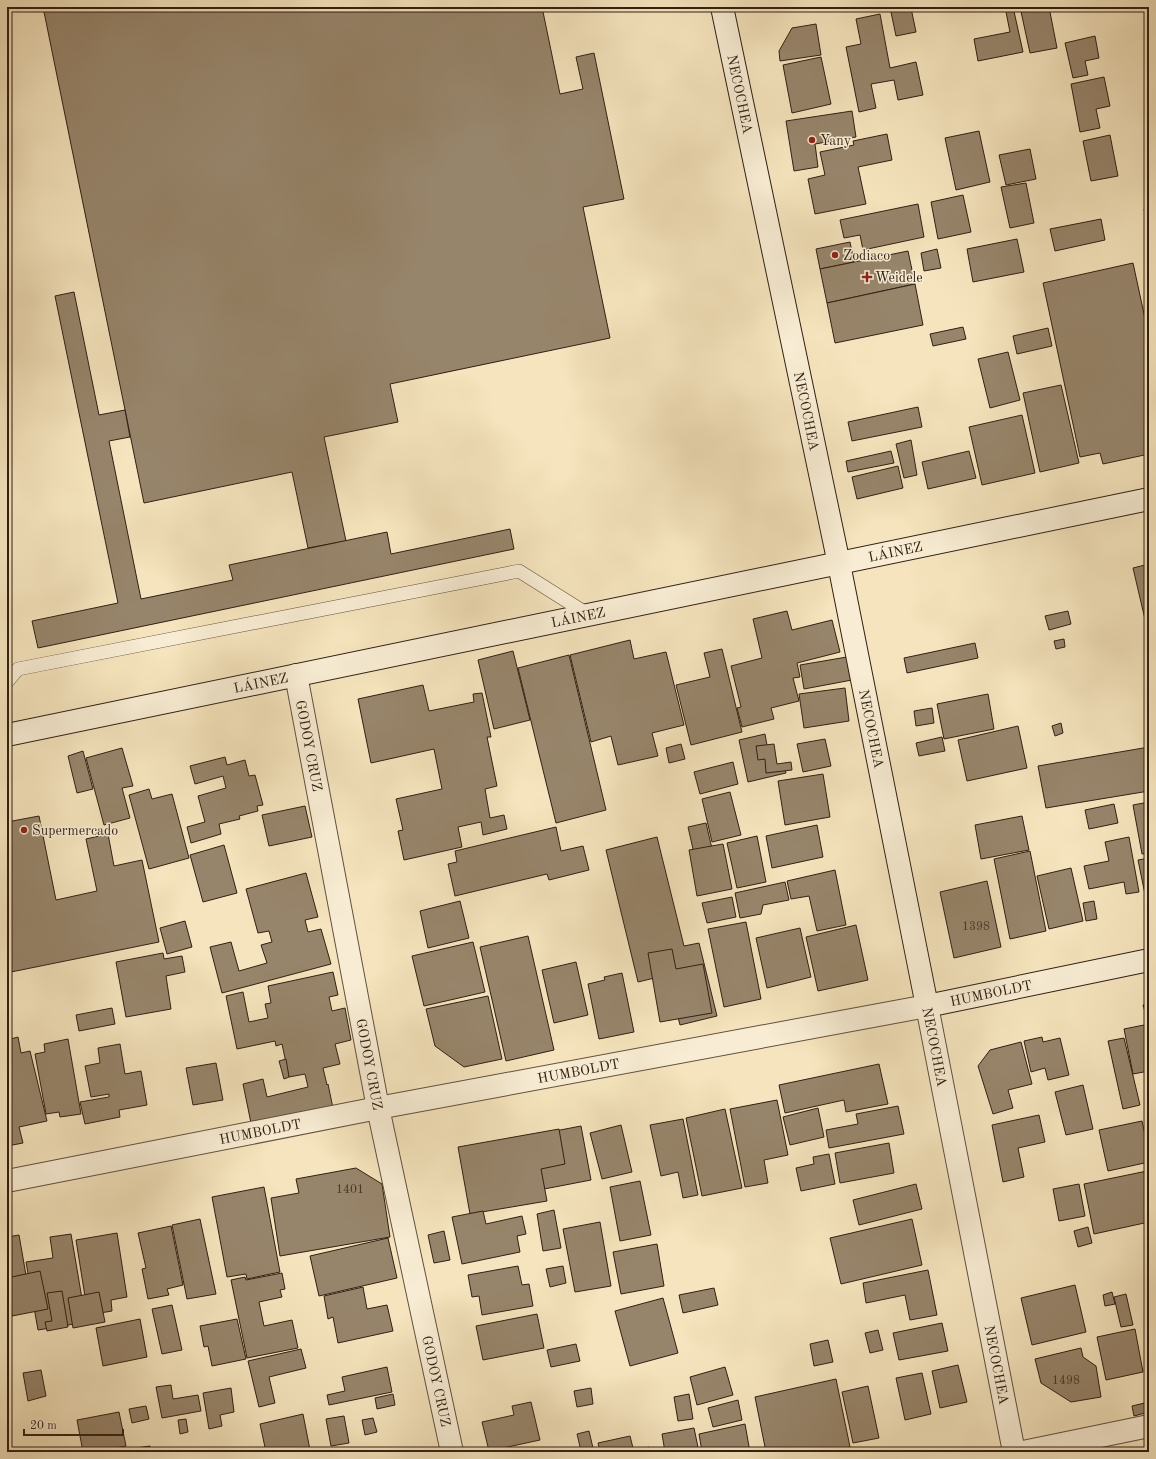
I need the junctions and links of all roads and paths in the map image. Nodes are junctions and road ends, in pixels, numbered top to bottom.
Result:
1 (722, 7) edge
2 (1149, 499) edge
3 (839, 564) junction
4 (589, 615) junction
5 (296, 675) junction
6 (7, 682) edge
7 (7, 735) edge
8 (1149, 960) edge
9 (927, 1006) junction
10 (378, 1108) junction
11 (7, 1181) edge
12 (1149, 1426) edge
13 (452, 1452) edge
14 (1014, 1452) edge
15 (1024, 1452) edge

1 - 3 main road, NECOCHEA
2 - 3 main road, LÁINEZ
3 - 4 main road, LÁINEZ
3 - 9 main road, NECOCHEA
4 - 5 main road, LÁINEZ
4 - 6 lane
5 - 7 main road, LÁINEZ
5 - 10 main road, GODOY CRUZ
8 - 9 main road, HUMBOLDT
9 - 10 main road, HUMBOLDT
9 - 14 main road, NECOCHEA
10 - 11 main road, HUMBOLDT
10 - 13 main road, GODOY CRUZ
12 - 15 main road

